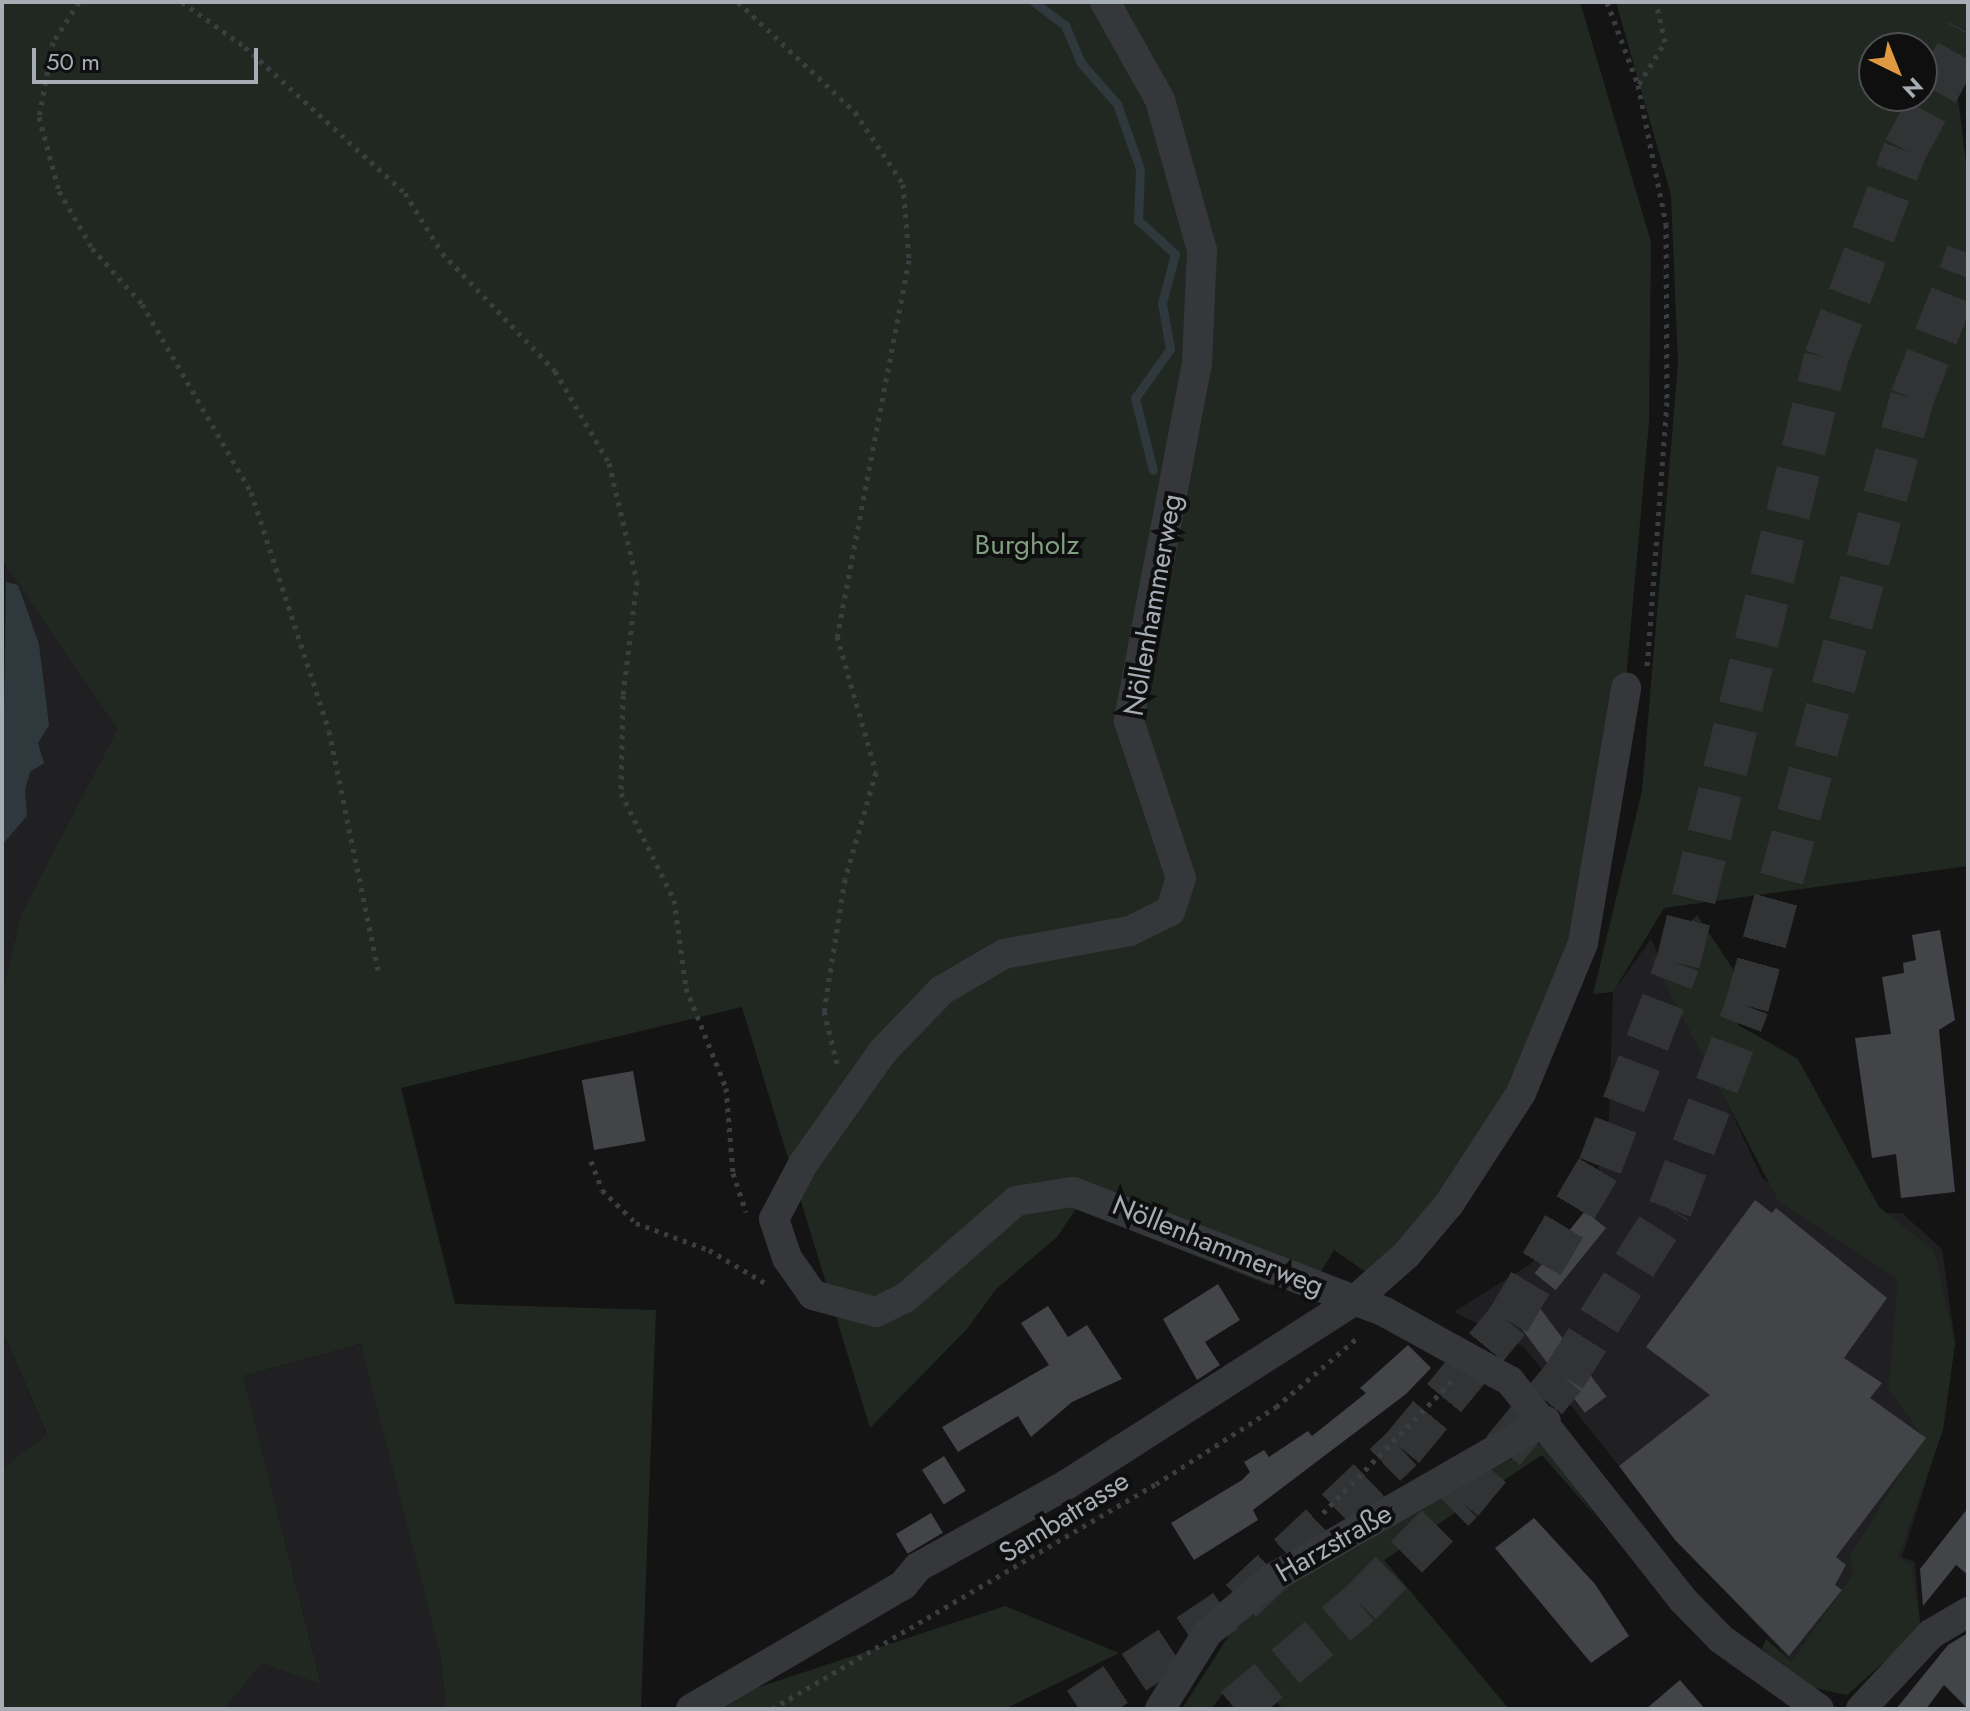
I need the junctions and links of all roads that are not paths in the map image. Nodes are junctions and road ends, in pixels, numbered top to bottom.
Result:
1 (1105, 2) edge
2 (1636, 680) road end
3 (1355, 1300) junction
4 (1546, 1421) junction
5 (1968, 1612) edge
6 (691, 1709) edge
7 (1160, 1709) edge
8 (1818, 1709) edge
9 (1861, 1709) edge

1 - 3 street, Nöllenhammerweg
2 - 3 street
3 - 4 street, Nöllenhammerweg
3 - 6 street, Nöllenhammerweg
4 - 7 street, Harzstraße
4 - 8 street, Nöllenhammerweg
5 - 9 street

